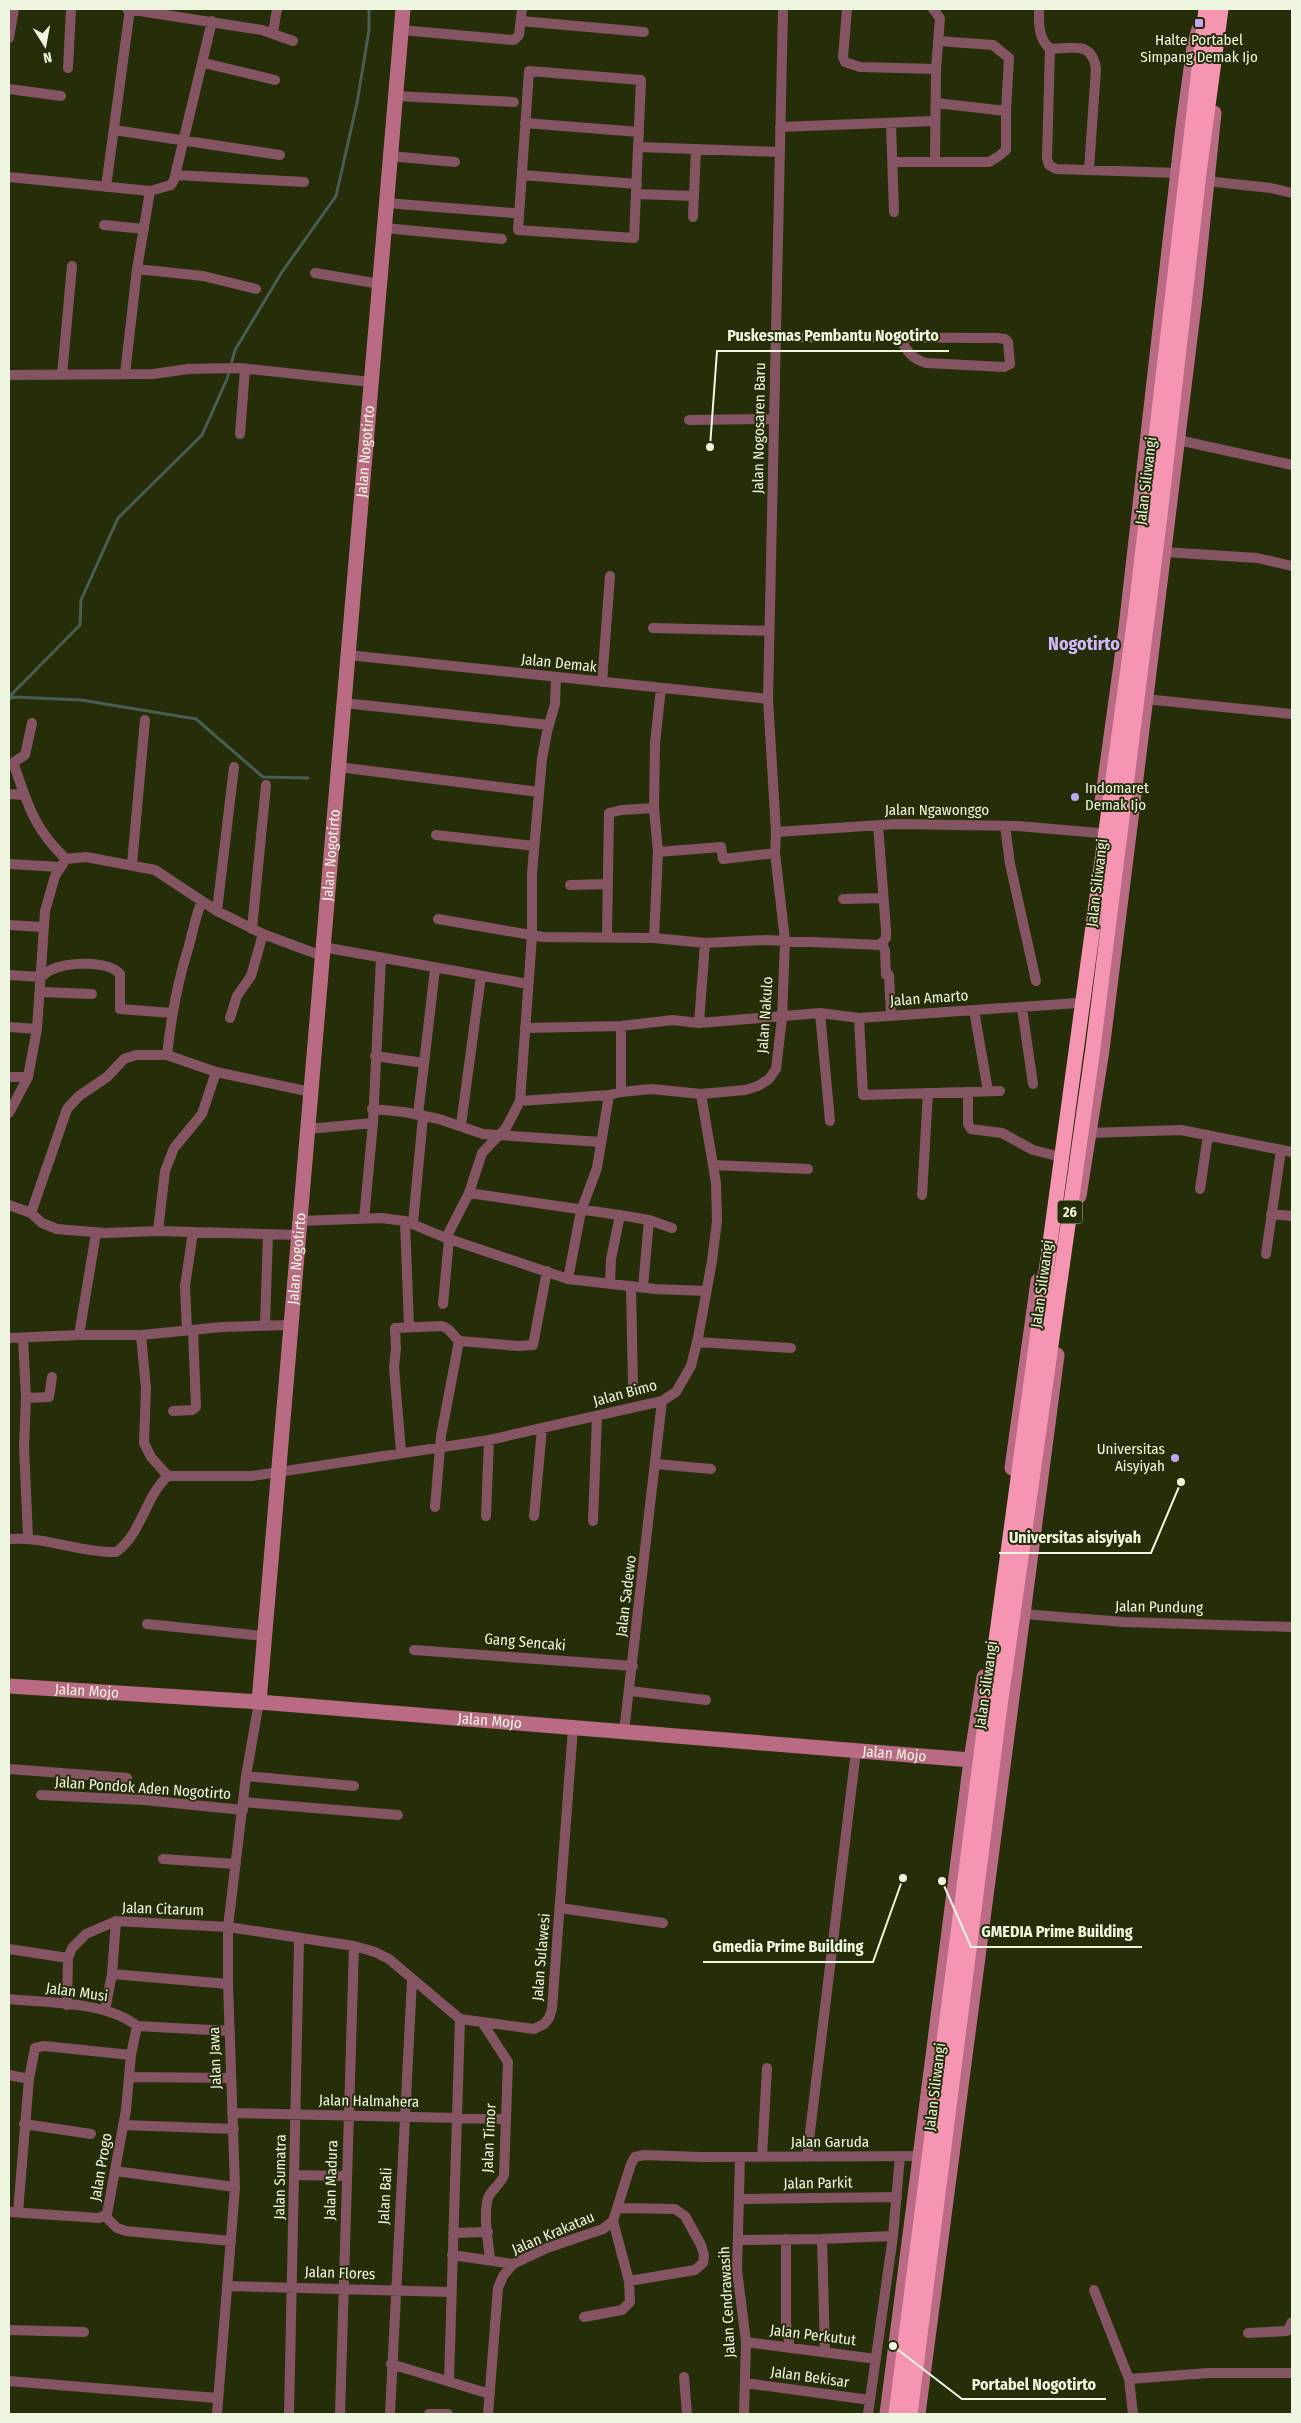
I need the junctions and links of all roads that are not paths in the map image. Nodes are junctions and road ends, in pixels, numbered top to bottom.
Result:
1 (14, 9) edge
2 (71, 9) edge
3 (129, 9) edge
4 (277, 9) edge
5 (403, 9) edge
6 (522, 9) edge
7 (783, 9) edge
8 (847, 9) edge
9 (933, 9) edge
10 (1039, 9) edge
11 (161, 11) edge
12 (1213, 16) edge
13 (212, 21) junction
14 (521, 21) junction
15 (401, 30) junction
16 (644, 32) dead end
17 (273, 33) junction
18 (9, 38) edge
19 (293, 40) dead end
20 (938, 40) junction
21 (1050, 48) junction
22 (204, 63) junction
23 (68, 68) dead end
24 (936, 68) junction
25 (275, 80) dead end
26 (9, 89) edge
27 (61, 96) dead end
28 (396, 96) junction
29 (514, 102) dead end
30 (936, 103) junction
31 (1006, 111) junction
32 (935, 122) junction
33 (525, 123) junction
34 (891, 124) junction
35 (780, 127) junction
36 (114, 130) junction
37 (639, 132) junction
38 (183, 139) junction
39 (638, 147) junction
40 (696, 150) junction
41 (780, 152) junction
42 (280, 155) dead end
43 (390, 156) junction
44 (934, 161) junction
45 (455, 162) dead end
46 (894, 162) junction
47 (1089, 169) junction
48 (1178, 173) junction
49 (176, 175) junction
50 (522, 175) junction
51 (9, 177) edge
52 (1206, 181) junction
53 (304, 182) dead end
54 (106, 187) junction
55 (637, 189) junction
56 (150, 191) junction
57 (1292, 193) edge
58 (694, 196) junction
59 (386, 203) junction
60 (894, 212) dead end
61 (513, 213) dead end
62 (693, 217) dead end
63 (104, 225) dead end
64 (384, 228) junction
65 (144, 229) junction
66 (502, 239) dead end
67 (72, 266) dead end
68 (137, 269) junction
69 (316, 273) dead end
70 (380, 284) junction
71 (256, 289) dead end
72 (776, 337) junction
73 (900, 339) junction
74 (242, 369) junction
75 (62, 374) junction
76 (125, 374) junction
77 (9, 375) edge
78 (371, 382) junction
79 (774, 419) junction
80 (689, 420) dead end
81 (240, 434) dead end
82 (1178, 440) junction
83 (1292, 465) edge
84 (1164, 552) junction
85 (1292, 566) edge
86 (610, 576) dead end
87 (652, 628) dead end
88 (769, 631) junction
89 (348, 655) junction
90 (556, 677) junction
91 (602, 682) junction
92 (661, 688) junction
93 (1145, 698) junction
94 (768, 699) junction
95 (344, 703) junction
96 (1292, 714) edge
97 (144, 720) dead end
98 (32, 723) dead end
99 (549, 725) junction
100 (1123, 761) junction
101 (234, 767) dead end
102 (338, 767) junction
103 (266, 785) dead end
104 (540, 792) junction
105 (9, 794) edge
106 (23, 795) junction
107 (654, 808) junction
108 (878, 825) junction
109 (1005, 826) junction
110 (776, 832) junction
111 (1099, 833) junction
112 (436, 835) dead end
113 (534, 846) junction
114 (658, 852) junction
115 (775, 853) junction
116 (63, 863) junction
117 (9, 864) edge
118 (132, 864) junction
119 (608, 884) junction
120 (570, 885) dead end
121 (883, 898) junction
122 (843, 899) dead end
123 (202, 901) junction
124 (216, 910) junction
125 (438, 919) dead end
126 (9, 925) edge
127 (42, 927) junction
128 (252, 929) junction
129 (263, 934) junction
130 (532, 936) junction
131 (607, 936) junction
132 (654, 938) junction
133 (785, 940) junction
134 (705, 943) junction
135 (882, 944) junction
136 (323, 952) junction
137 (381, 959) junction
138 (435, 968) junction
139 (9, 975) edge
140 (481, 976) junction
141 (42, 977) junction
142 (1036, 980) dead end
143 (528, 984) junction
144 (40, 992) junction
145 (92, 994) dead end
146 (1078, 1002) junction
147 (1022, 1008) junction
148 (974, 1010) junction
149 (172, 1013) junction
150 (820, 1014) junction
151 (891, 1016) junction
152 (230, 1018) dead end
153 (782, 1018) junction
154 (858, 1018) junction
155 (699, 1023) junction
156 (621, 1026) junction
157 (9, 1027) edge
158 (525, 1028) junction
159 (37, 1029) junction
160 (1098, 1049) junction
161 (167, 1055) junction
162 (375, 1056) junction
163 (424, 1063) junction
164 (216, 1072) junction
165 (9, 1077) edge
166 (28, 1077) junction
167 (1033, 1084) dead end
168 (988, 1091) junction
169 (1000, 1091) dead end
170 (311, 1092) junction
171 (621, 1092) junction
172 (928, 1092) junction
173 (968, 1092) junction
174 (701, 1094) junction
175 (610, 1095) junction
176 (12, 1101) edge
177 (520, 1102) junction
178 (372, 1110) junction
179 (9, 1113) edge
180 (420, 1116) junction
181 (830, 1121) dead end
182 (373, 1123) junction
183 (461, 1125) junction
184 (308, 1129) junction
185 (1089, 1133) junction
186 (1208, 1135) junction
187 (497, 1136) junction
188 (601, 1142) junction
189 (1281, 1150) junction
190 (1292, 1152) edge
191 (1057, 1156) junction
192 (713, 1165) junction
193 (808, 1169) dead end
194 (1200, 1189) dead end
195 (469, 1193) junction
196 (922, 1194) dead end
197 (9, 1208) edge
198 (581, 1211) junction
199 (31, 1213) junction
200 (1271, 1214) junction
201 (620, 1215) junction
202 (1292, 1216) edge
203 (364, 1219) junction
204 (649, 1220) junction
205 (409, 1222) junction
206 (299, 1228) junction
207 (672, 1228) dead end
208 (158, 1231) junction
209 (96, 1232) junction
210 (194, 1232) junction
211 (268, 1234) junction
212 (448, 1238) junction
213 (1266, 1254) dead end
214 (547, 1271) junction
215 (568, 1278) junction
216 (610, 1284) junction
217 (631, 1286) junction
218 (643, 1287) junction
219 (705, 1291) junction
220 (442, 1304) dead end
221 (265, 1325) junction
222 (291, 1325) junction
223 (409, 1326) junction
224 (190, 1330) junction
225 (79, 1334) junction
226 (141, 1336) junction
227 (9, 1338) edge
228 (23, 1338) junction
229 (459, 1341) junction
230 (697, 1342) junction
231 (791, 1348) dead end
232 (52, 1377) dead end
233 (633, 1387) dead end
234 (26, 1398) junction
235 (662, 1401) junction
236 (173, 1410) dead end
237 (598, 1416) junction
238 (542, 1429) junction
239 (489, 1440) junction
240 (440, 1446) junction
241 (401, 1452) junction
242 (656, 1464) junction
243 (711, 1469) dead end
244 (278, 1472) junction
245 (168, 1476) junction
246 (435, 1506) dead end
247 (486, 1516) dead end
248 (534, 1516) dead end
249 (593, 1521) dead end
250 (28, 1538) junction
251 (9, 1539) edge
252 (1024, 1614) junction
253 (147, 1624) dead end
254 (1292, 1627) edge
255 (264, 1636) junction
256 (414, 1650) dead end
257 (633, 1666) junction
258 (989, 1670) junction
259 (9, 1686) edge
260 (630, 1691) junction
261 (706, 1700) dead end
262 (259, 1702) junction
263 (1004, 1714) junction
264 (573, 1728) junction
265 (624, 1732) junction
266 (856, 1751) junction
267 (971, 1760) junction
268 (9, 1769) edge
269 (246, 1776) junction
270 (127, 1778) dead end
271 (354, 1786) dead end
272 (41, 1795) dead end
273 (243, 1806) junction
274 (398, 1815) dead end
275 (163, 1859) dead end
276 (236, 1864) junction
277 (560, 1908) junction
278 (116, 1921) junction
279 (663, 1923) dead end
280 (228, 1927) junction
281 (299, 1940) junction
282 (354, 1946) junction
283 (9, 1949) edge
284 (68, 1958) junction
285 (112, 1974) junction
286 (412, 1980) junction
287 (228, 1984) junction
288 (9, 1999) edge
289 (68, 2005) junction
290 (105, 2010) junction
291 (460, 2019) junction
292 (482, 2022) junction
293 (137, 2026) junction
294 (230, 2032) junction
295 (131, 2055) junction
296 (767, 2068) dead end
297 (9, 2075) edge
298 (129, 2077) junction
299 (231, 2078) junction
300 (29, 2080) junction
301 (232, 2113) junction
302 (297, 2114) junction
303 (348, 2116) junction
304 (404, 2117) junction
305 (457, 2118) junction
306 (504, 2120) junction
307 (24, 2124) junction
308 (123, 2125) junction
309 (234, 2129) junction
310 (91, 2134) dead end
311 (900, 2156) junction
312 (922, 2156) junction
313 (740, 2157) junction
314 (762, 2157) junction
315 (807, 2157) junction
316 (948, 2160) junction
317 (115, 2171) junction
318 (295, 2175) junction
319 (346, 2176) junction
320 (923, 2179) junction
321 (236, 2187) junction
322 (897, 2197) junction
323 (740, 2199) junction
324 (617, 2208) junction
325 (14, 2212) edge
326 (105, 2216) junction
327 (613, 2221) junction
328 (488, 2232) junction
329 (453, 2233) junction
330 (892, 2236) junction
331 (822, 2239) junction
332 (739, 2240) junction
333 (786, 2240) junction
334 (232, 2242) junction
335 (452, 2255) junction
336 (490, 2259) junction
337 (513, 2264) junction
338 (629, 2282) junction
339 (919, 2282) junction
340 (227, 2286) junction
341 (292, 2286) junction
342 (343, 2289) junction
343 (395, 2290) junction
344 (1094, 2290) dead end
345 (451, 2292) junction
346 (915, 2314) junction
347 (584, 2317) dead end
348 (1292, 2322) edge
349 (9, 2330) edge
350 (84, 2332) dead end
351 (1248, 2333) dead end
352 (746, 2342) junction
353 (790, 2348) junction
354 (825, 2352) junction
355 (876, 2359) junction
356 (391, 2364) junction
357 (1292, 2373) edge
358 (684, 2377) dead end
359 (1129, 2379) junction
360 (9, 2381) edge
361 (449, 2381) junction
362 (745, 2383) junction
363 (490, 2394) junction
364 (217, 2398) junction
365 (870, 2400) junction
366 (217, 2414) edge
367 (289, 2414) edge
368 (340, 2414) edge
369 (390, 2414) edge
370 (429, 2414) edge
371 (448, 2414) edge
372 (488, 2414) edge
373 (687, 2414) edge
374 (744, 2414) edge
375 (868, 2414) edge
376 (887, 2414) edge
377 (896, 2414) edge
378 (910, 2414) edge
379 (918, 2414) edge
380 (1133, 2414) edge

1 - 18 street
2 - 23 street
3 - 11 street
3 - 36 street
4 - 17 street
5 - 15 street, Jalan Nogotirto
6 - 14 street
7 - 35 street, Jalan Nogosaren Baru
8 - 24 street
9 - 20 street
10 - 21 street
11 - 13 street
12 - 48 street
12 - 52 street
12 - 100 highway, Jalan Siliwangi / 26
13 - 17 street
13 - 22 street
14 - 15 street
14 - 16 street
15 - 28 street, Jalan Nogotirto
17 - 19 street
20 - 24 street
20 - 31 street
21 - 47 street
21 - 47 street
22 - 25 street
22 - 38 street
24 - 30 street
26 - 27 street
28 - 29 street
28 - 43 street, Jalan Nogotirto
30 - 31 street
30 - 32 street
31 - 44 street
32 - 34 street
32 - 44 street
33 - 37 street
33 - 37 street
33 - 50 street
34 - 35 street
34 - 46 street
35 - 41 street, Jalan Nogosaren Baru
36 - 38 street
36 - 54 street
37 - 39 street
38 - 42 street
38 - 49 street
39 - 40 street
39 - 55 street
40 - 41 street
40 - 58 street
41 - 72 street, Jalan Nogosaren Baru
43 - 45 street
43 - 59 street, Jalan Nogotirto
44 - 46 street
46 - 60 street
47 - 48 street
48 - 100 street
49 - 53 street
49 - 56 street
50 - 55 street
50 - 55 street
51 - 54 street
52 - 57 street
52 - 82 street
54 - 56 street
55 - 58 street
56 - 65 street
58 - 62 street
59 - 61 street
59 - 64 street, Jalan Nogotirto
63 - 65 street
64 - 66 street
64 - 70 street, Jalan Nogotirto
65 - 68 street
67 - 75 street
68 - 71 street
68 - 76 street
69 - 70 street
70 - 78 street, Jalan Nogotirto
72 - 73 street
72 - 79 street, Jalan Nogosaren Baru
73 - 73 street
74 - 76 street
74 - 78 street
74 - 81 street
75 - 76 street
75 - 77 street
78 - 89 street, Jalan Nogotirto
79 - 80 street
79 - 88 street, Jalan Nogosaren Baru
82 - 83 street
82 - 84 street
84 - 85 street
84 - 93 street
86 - 91 street
87 - 88 street
88 - 94 street, Jalan Nogosaren Baru
89 - 90 street, Jalan Demak
89 - 95 street, Jalan Nogotirto
90 - 91 street, Jalan Demak
90 - 99 street
91 - 92 street, Jalan Demak
92 - 94 street, Jalan Demak
92 - 107 street
93 - 96 street
93 - 100 street
94 - 110 street, Jalan Nakulo
95 - 99 street
95 - 102 street, Jalan Nogotirto
97 - 118 street
98 - 106 street
99 - 104 street
100 - 111 street
100 - 160 highway, Jalan Siliwangi / 26
100 - 258 highway, Jalan Siliwangi / 26
101 - 124 street
102 - 104 street
102 - 136 street, Jalan Nogotirto
103 - 128 street
104 - 113 street
105 - 106 street
106 - 116 street
107 - 114 street
107 - 119 street
108 - 109 street, Jalan Ngawonggo
108 - 110 street, Jalan Ngawonggo
108 - 121 street
109 - 111 street, Jalan Ngawonggo
109 - 142 street
110 - 115 street, Jalan Nakulo
111 - 146 street
112 - 113 street
113 - 130 street
114 - 115 street
114 - 132 street
115 - 133 street, Jalan Nakulo
116 - 117 street
116 - 118 street
116 - 127 street
118 - 123 street
119 - 120 street
119 - 131 street
121 - 122 street
121 - 135 street
123 - 124 street
123 - 149 street
124 - 128 street
125 - 130 street
126 - 127 street
127 - 141 street
128 - 129 street
129 - 136 street
129 - 152 street
130 - 131 street
130 - 143 street
131 - 132 street
132 - 134 street
133 - 134 street
133 - 135 street
133 - 153 street, Jalan Nakulo
134 - 155 street
135 - 151 street
136 - 137 street
136 - 170 street, Jalan Nogotirto
137 - 138 street
137 - 162 street
138 - 140 street
138 - 163 street
139 - 141 street
140 - 143 street
140 - 183 street
141 - 144 street
141 - 149 street
143 - 158 street
144 - 145 street
144 - 159 street
146 - 147 street, Jalan Amarto
146 - 191 street
147 - 148 street, Jalan Amarto
147 - 167 street
148 - 151 street, Jalan Amarto
148 - 168 street
149 - 161 street
150 - 153 street, Jalan Amarto
150 - 154 street, Jalan Amarto
150 - 181 street
151 - 154 street, Jalan Amarto
153 - 155 street, Jalan Amarto
153 - 174 street, Jalan Nakulo
154 - 172 street
155 - 156 street, Jalan Amarto
156 - 158 street, Jalan Amarto
156 - 171 street
157 - 159 street
158 - 177 street
159 - 166 street
160 - 185 street
160 - 263 highway, Jalan Siliwangi / 26
161 - 164 street
161 - 199 street
162 - 163 street
162 - 178 street
163 - 180 street
164 - 170 street
164 - 208 street
165 - 166 street
166 - 176 street
168 - 169 street
168 - 173 street
170 - 184 street, Jalan Nogotirto
171 - 174 street, Jalan Nakulo
171 - 175 street, Jalan Nakulo
172 - 173 street
172 - 196 street
173 - 191 street
174 - 192 street, Jalan Bimo
175 - 177 street, Jalan Nakulo
175 - 188 street
176 - 179 street
177 - 187 street
178 - 180 street
178 - 182 street
180 - 183 street
180 - 205 street
182 - 184 street
182 - 203 street
183 - 187 street
184 - 206 street, Jalan Nogotirto
185 - 186 street
185 - 252 street
186 - 189 street
186 - 194 street
187 - 188 street
187 - 195 street
188 - 198 street
189 - 190 street
189 - 200 street
191 - 258 street
192 - 193 street
192 - 219 street, Jalan Bimo
195 - 198 street
195 - 212 street
197 - 199 street
198 - 201 street
198 - 215 street
199 - 209 street
200 - 202 street
200 - 213 street
201 - 204 street
201 - 216 street
203 - 205 street
203 - 206 street
204 - 207 street
204 - 218 street
205 - 212 street
205 - 223 street
206 - 211 street
206 - 222 street, Jalan Nogotirto
208 - 209 street
208 - 210 street
209 - 225 street
210 - 211 street
210 - 224 street
211 - 221 street
212 - 214 street
212 - 220 street
214 - 215 street
214 - 229 street
215 - 216 street
216 - 217 street
217 - 218 street
217 - 233 street
218 - 219 street
219 - 230 street, Jalan Bimo
221 - 222 street
221 - 224 street
222 - 244 street, Jalan Nogotirto
223 - 229 street
223 - 241 street
224 - 226 street
224 - 236 street
225 - 226 street
225 - 228 street
226 - 245 street
227 - 228 street
228 - 234 street
229 - 240 street
230 - 231 street
230 - 235 street, Jalan Bimo
232 - 234 street
234 - 250 street
235 - 237 street, Jalan Bimo
235 - 242 street, Jalan Sadewo
237 - 238 street, Jalan Bimo
237 - 249 street
238 - 239 street, Jalan Bimo
238 - 248 street
239 - 240 street, Jalan Bimo
239 - 247 street
240 - 241 street, Jalan Bimo
240 - 246 street
241 - 244 street, Jalan Bimo
242 - 243 street
242 - 257 street, Jalan Sadewo
244 - 245 street, Jalan Bimo
244 - 255 street, Jalan Nogotirto
245 - 250 street
250 - 251 street
252 - 254 street, Jalan Pundung
252 - 263 street
253 - 255 street
255 - 262 street, Jalan Nogotirto
256 - 257 street, Gang Sencaki
257 - 260 street, Jalan Sadewo
258 - 267 street
258 - 320 highway, Jalan Siliwangi / 26
259 - 262 street, Jalan Mojo
260 - 261 street
260 - 265 street, Jalan Sadewo
262 - 264 street, Jalan Mojo
262 - 269 street, Jalan Jawa
263 - 316 highway, Jalan Siliwangi / 26
264 - 265 street, Jalan Mojo
264 - 277 street, Jalan Sulawesi
265 - 266 street, Jalan Mojo
266 - 267 street, Jalan Mojo
266 - 315 street
267 - 312 street
268 - 270 street
269 - 271 street
269 - 273 street, Jalan Jawa
272 - 273 street, Jalan Pondok Aden Nogotirto
273 - 274 street, Jalan Pondok Aden Nogotirto
273 - 276 street, Jalan Jawa
275 - 276 street
276 - 280 street, Jalan Jawa
277 - 279 street
277 - 292 street, Jalan Sulawesi
278 - 280 street, Jalan Citarum
278 - 284 street, Jalan Citarum
278 - 285 street
280 - 281 street
280 - 287 street, Jalan Jawa
281 - 282 street
281 - 302 street, Jalan Sumatra
282 - 286 street
282 - 303 street, Jalan Madura
283 - 284 street
284 - 289 street
285 - 287 street
285 - 290 street
286 - 291 street
286 - 304 street, Jalan Bali
287 - 294 street, Jalan Jawa
288 - 289 street, Jalan Musi
289 - 290 street, Jalan Musi
290 - 293 street, Jalan Musi
291 - 292 street, Jalan Sulawesi
291 - 305 street
292 - 306 street, Jalan Timor
293 - 294 street
293 - 295 street, Jalan Progo
294 - 299 street, Jalan Jawa
295 - 298 street, Jalan Progo
295 - 300 street
296 - 314 street
297 - 300 street
298 - 299 street
298 - 308 street, Jalan Progo
299 - 301 street, Jalan Jawa
300 - 307 street
301 - 302 street, Jalan Halmahera
301 - 309 street, Jalan Jawa
302 - 303 street, Jalan Halmahera
302 - 318 street, Jalan Sumatra
303 - 304 street, Jalan Halmahera
303 - 319 street, Jalan Madura
304 - 305 street, Jalan Halmahera
304 - 343 street, Jalan Bali
305 - 306 street, Jalan Halmahera
305 - 329 street
306 - 328 street, Jalan Timor
307 - 310 street
307 - 325 street
308 - 309 street
308 - 317 street, Jalan Progo
309 - 321 street, Jalan Jawa
311 - 312 street, Jalan Garuda
311 - 315 street, Jalan Garuda
311 - 322 street
312 - 320 street
313 - 314 street, Jalan Garuda
313 - 323 street, Jalan Cendrawasih
313 - 324 street, Jalan Krakatau
314 - 315 street, Jalan Garuda
316 - 339 highway, Jalan Siliwangi / 26
316 - 379 street
317 - 321 street
317 - 326 street, Jalan Progo
318 - 319 street
318 - 341 street, Jalan Sumatra
319 - 342 street, Jalan Madura
320 - 339 highway, Jalan Siliwangi / 26
320 - 376 street
321 - 334 street, Jalan Jawa
322 - 323 street, Jalan Parkit
322 - 330 street
323 - 332 street, Jalan Cendrawasih
324 - 327 street, Jalan Krakatau
324 - 338 street
325 - 326 street, Jalan Progo
326 - 334 street
327 - 337 street, Jalan Krakatau
327 - 338 street
328 - 329 street
328 - 336 street, Jalan Timor
329 - 335 street
330 - 331 street
330 - 355 street
331 - 333 street
331 - 354 street
332 - 333 street
332 - 352 street, Jalan Cendrawasih
333 - 353 street
334 - 340 street, Jalan Jawa
335 - 336 street
335 - 345 street
336 - 337 street
337 - 363 street, Jalan Krakatau
338 - 347 street
339 - 346 highway, Jalan Siliwangi / 26
340 - 341 street, Jalan Flores
340 - 364 street, Jalan Jawa
341 - 342 street, Jalan Flores
341 - 367 street, Jalan Sumatra
342 - 343 street, Jalan Flores
342 - 368 street, Jalan Madura
343 - 345 street, Jalan Flores
343 - 356 street, Jalan Bali
344 - 359 street
345 - 361 street
346 - 377 highway, Jalan Siliwangi / 26
346 - 378 highway, Jalan Siliwangi / 26
348 - 351 street
349 - 350 street
352 - 353 street, Jalan Perkutut
352 - 362 street, Jalan Cendrawasih
353 - 354 street, Jalan Perkutut
354 - 355 street, Jalan Perkutut
355 - 365 street
356 - 361 street
356 - 369 street, Jalan Bali
357 - 359 street
358 - 373 street
359 - 380 street
360 - 364 street
361 - 363 street
362 - 365 street, Jalan Bekisar
362 - 374 street, Jalan Cendrawasih
363 - 372 street, Jalan Krakatau
364 - 366 street, Jalan Jawa
365 - 375 street
370 - 371 street

